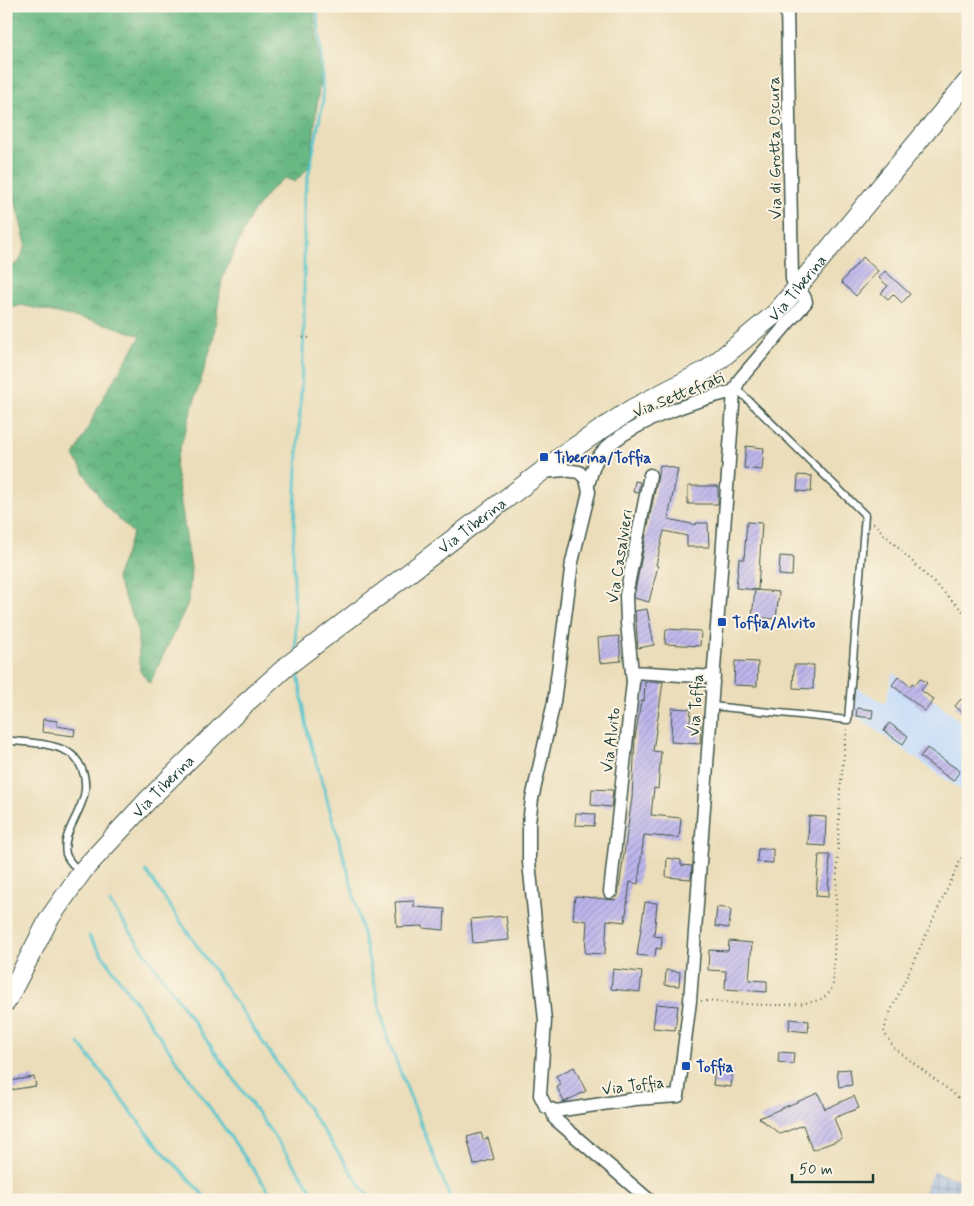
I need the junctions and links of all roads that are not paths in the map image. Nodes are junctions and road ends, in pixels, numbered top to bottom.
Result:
1 (787, 6) edge
2 (968, 81) edge
3 (797, 289) junction
4 (735, 389) junction
5 (566, 453) junction
6 (575, 470) junction
7 (540, 473) junction
8 (650, 475) dead end
9 (588, 485) junction
10 (633, 672) junction
11 (714, 677) junction
12 (712, 706) junction
13 (6, 740) edge
14 (81, 873) junction
15 (610, 892) dead end
16 (6, 1002) edge
17 (552, 1110) junction
18 (649, 1200) edge

1 - 3 street, Via di Grotta Oscura
2 - 3 main road, Via Tiberina
3 - 4 street, Via Settefrati
3 - 5 main road, Via Tiberina
4 - 9 street, Via Settefrati
4 - 11 street, Via Toffia
4 - 12 lane
5 - 6 street
5 - 7 main road, Via Tiberina
6 - 7 street
6 - 9 street
7 - 14 main road, Via Tiberina
8 - 10 street, Via Casalvieri
9 - 17 street
10 - 11 street
10 - 15 street, Via Alvito
11 - 12 street, Via Toffia
12 - 17 street, Via Toffia
13 - 14 lane
14 - 16 main road, Via Tiberina
17 - 18 street

